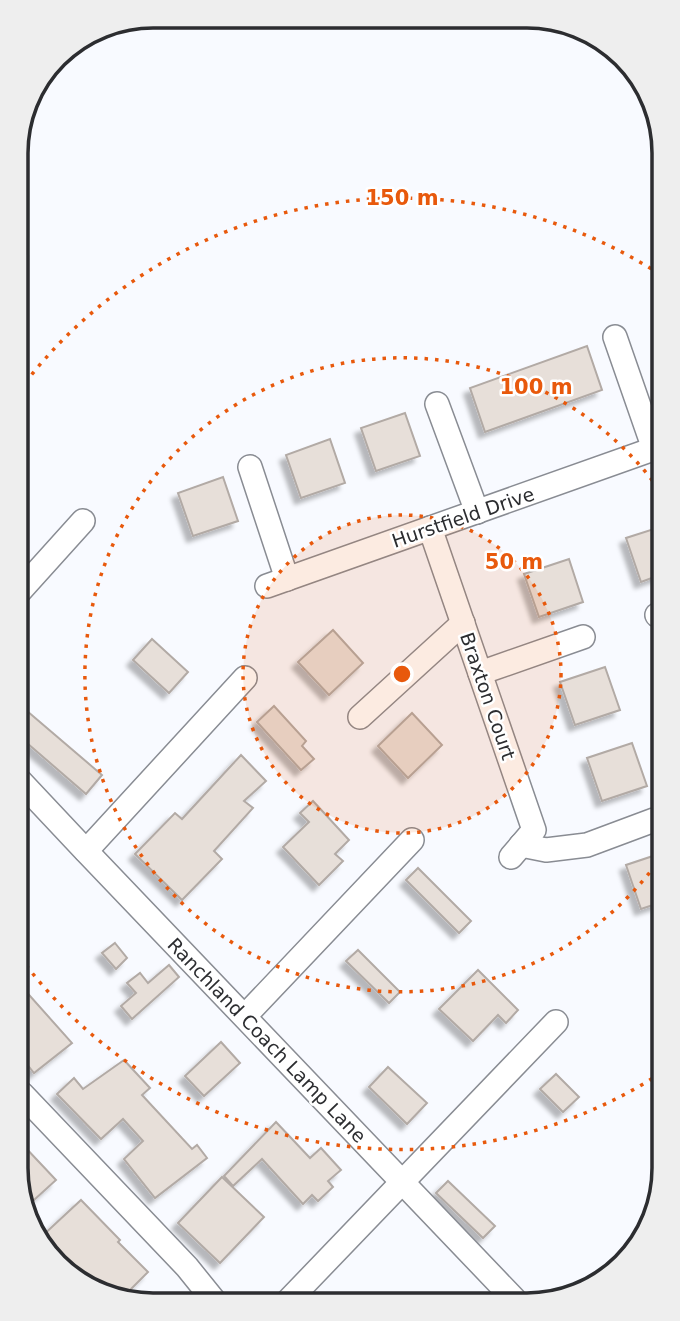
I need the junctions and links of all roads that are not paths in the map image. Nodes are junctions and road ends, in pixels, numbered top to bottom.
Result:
1 (615, 337) dead end
2 (438, 404) dead end
3 (652, 435) edge
4 (652, 450) edge
5 (250, 467) dead end
6 (477, 512) junction
7 (83, 521) dead end
8 (430, 528) junction
9 (28, 582) edge
10 (463, 623) junction
11 (583, 637) dead end
12 (480, 673) junction
13 (245, 678) dead end
14 (360, 717) dead end
15 (28, 789) edge
16 (652, 821) edge
17 (412, 840) dead end
18 (86, 851) junction
19 (245, 1016) junction
20 (556, 1022) dead end
21 (28, 1100) edge
22 (402, 1183) junction
23 (208, 1293) edge
24 (296, 1293) edge
25 (508, 1293) edge

1 - 3 street
2 - 6 street
4 - 6 street, Hurstfield Drive
5 - 8 street, Hurstfield Drive
6 - 8 street, Hurstfield Drive
7 - 9 street
8 - 10 street, Braxton Court
10 - 12 street, Braxton Court
10 - 14 street
11 - 12 street
12 - 16 street, Braxton Court
13 - 18 street
15 - 18 street, Ranchland Coach Lamp Lane
17 - 19 street
18 - 19 street, Ranchland Coach Lamp Lane
19 - 22 street, Ranchland Coach Lamp Lane
20 - 22 street
21 - 23 street
22 - 24 street
22 - 25 street, Ranchland Coach Lamp Lane

